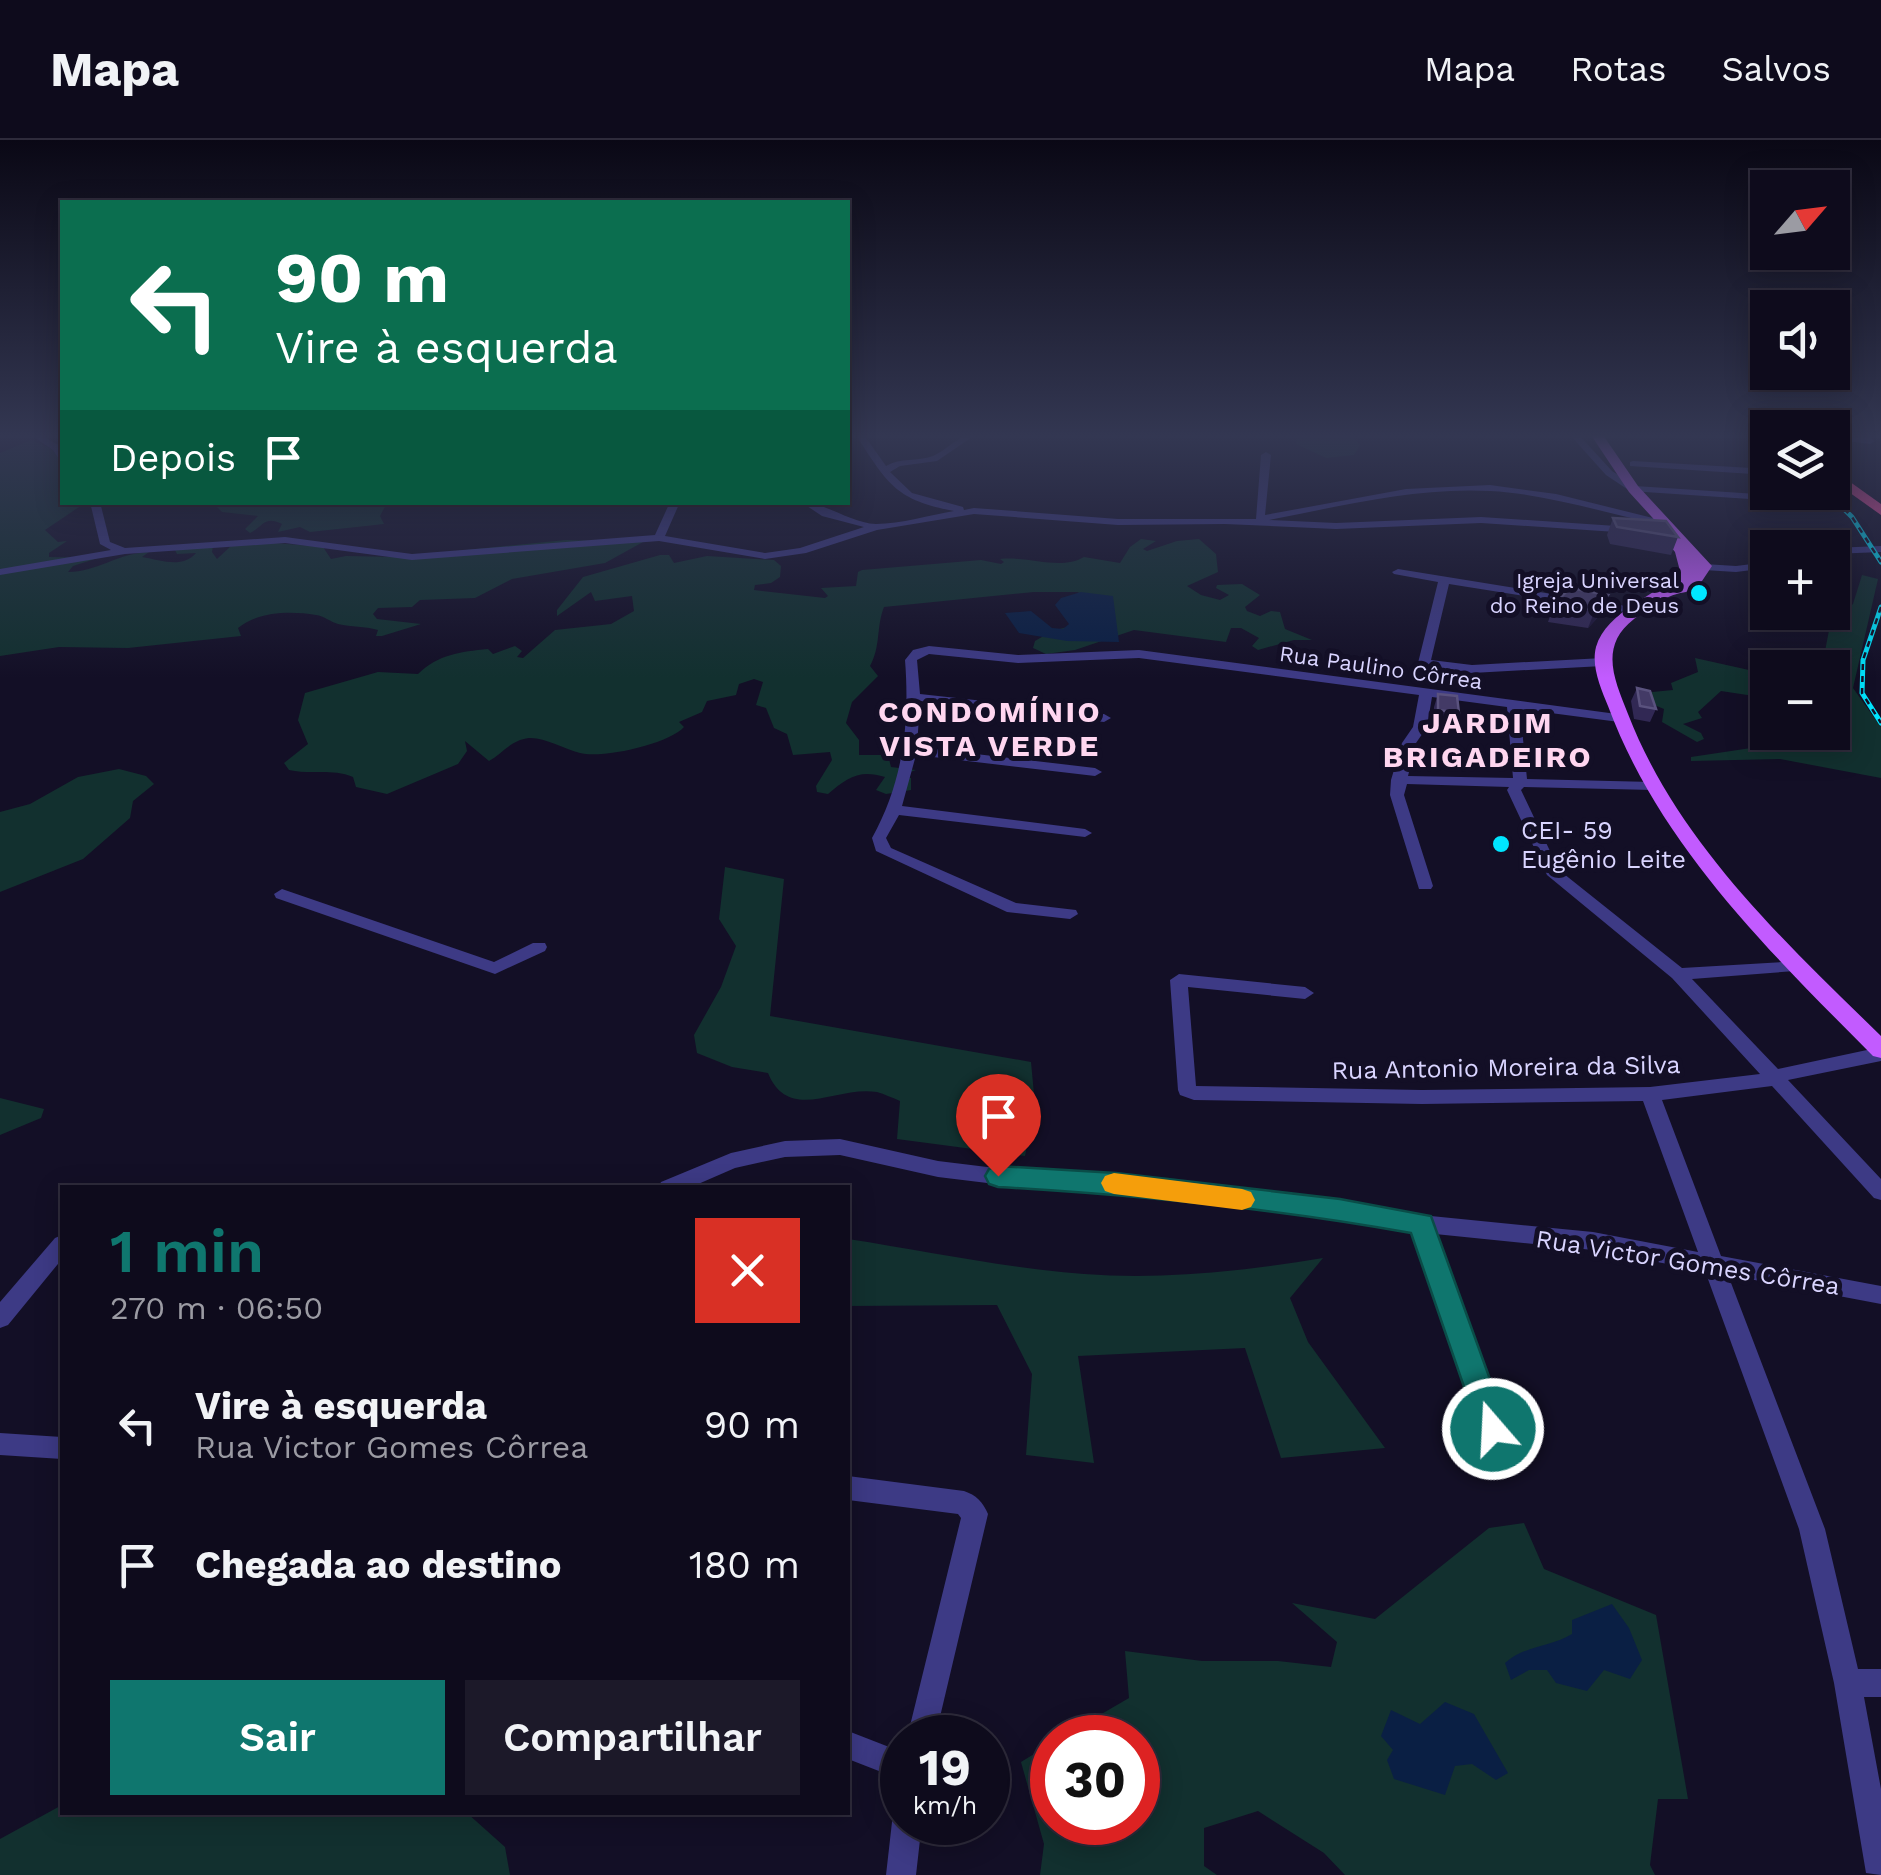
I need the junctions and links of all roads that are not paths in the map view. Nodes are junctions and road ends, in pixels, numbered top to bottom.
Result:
1 (98, 516) edge
2 (669, 516) edge
3 (834, 516) edge
4 (941, 516) edge
5 (1039, 516) edge
6 (1271, 516) edge
7 (1622, 516) edge
8 (1656, 516) edge
9 (1260, 518) joint
10 (1242, 521) junction
11 (875, 526) junction
12 (1666, 527) junction
13 (659, 538) junction
14 (1850, 549) edge
15 (1881, 549) edge
16 (126, 551) junction
17 (1687, 566) junction
18 (1704, 566) junction
19 (1750, 568) edge
20 (0, 572) edge
21 (1398, 572) dead end
22 (1444, 580) junction
23 (1638, 611) junction
24 (1603, 662) junction
25 (1426, 694) junction
26 (915, 697) junction
27 (1513, 704) junction
28 (1104, 718) dead end
29 (1619, 718) junction
30 (909, 750) junction
31 (1095, 772) dead end
32 (1398, 780) junction
33 (1520, 783) junction
34 (1653, 786) junction
35 (897, 810) junction
36 (1085, 833) dead end
37 (1426, 886) dead end
38 (282, 894) dead end
39 (1070, 914) dead end
40 (539, 947) dead end
41 (1795, 965) junction
42 (1678, 974) junction
43 (1304, 993) dead end
44 (1881, 1052) edge
45 (1776, 1079) junction
46 (1650, 1094) junction
47 (675, 1185) edge
48 (1881, 1192) edge
49 (1421, 1224) junction
50 (60, 1246) edge
51 (1715, 1264) junction
52 (1881, 1295) edge
53 (0, 1318) edge
54 (1493, 1429) dead end
55 (0, 1444) edge
56 (60, 1448) edge
57 (850, 1488) edge
58 (1848, 1682) junction
59 (1881, 1682) edge
60 (927, 1715) edge
61 (850, 1746) edge
62 (880, 1757) edge
63 (904, 1845) edge
64 (1881, 1873) edge
65 (901, 1875) edge

1 - 16 street
2 - 13 street
3 - 11 street
4 - 11 street
5 - 10 street
6 - 9 street
7 - 12 street
8 - 12 main road
9 - 10 street
10 - 12 street
11 - 13 street
12 - 17 main road
12 - 18 main road
13 - 16 street
14 - 15 street
16 - 20 street
17 - 18 street
17 - 23 main road
18 - 19 street
18 - 23 main road
21 - 22 street
22 - 23 street
22 - 24 street
23 - 24 main road
24 - 29 main road
25 - 26 street, Rua Paulino Côrrea
25 - 27 street, Rua Paulino Côrrea
25 - 32 street
26 - 28 street
26 - 30 street
27 - 29 street, Rua Paulino Côrrea
27 - 33 street
29 - 34 main road
30 - 31 street
30 - 35 street
32 - 33 street
32 - 37 street
33 - 34 street
33 - 42 street
34 - 41 main road
35 - 36 street
35 - 39 street
38 - 40 street
41 - 42 street
41 - 44 main road
42 - 45 street
43 - 46 street, Rua Antonio Moreira da Silva
44 - 45 street, Rua Antonio Moreira da Silva
45 - 46 street, Rua Antonio Moreira da Silva
45 - 48 street
46 - 51 street
47 - 49 street, Rua Victor Gomes Côrrea
49 - 51 street, Rua Victor Gomes Côrrea
49 - 54 street
50 - 53 street
51 - 52 street, Rua Victor Gomes Côrrea
51 - 58 street
55 - 56 street
57 - 60 street
58 - 59 street
58 - 64 street
61 - 62 street
63 - 65 street

